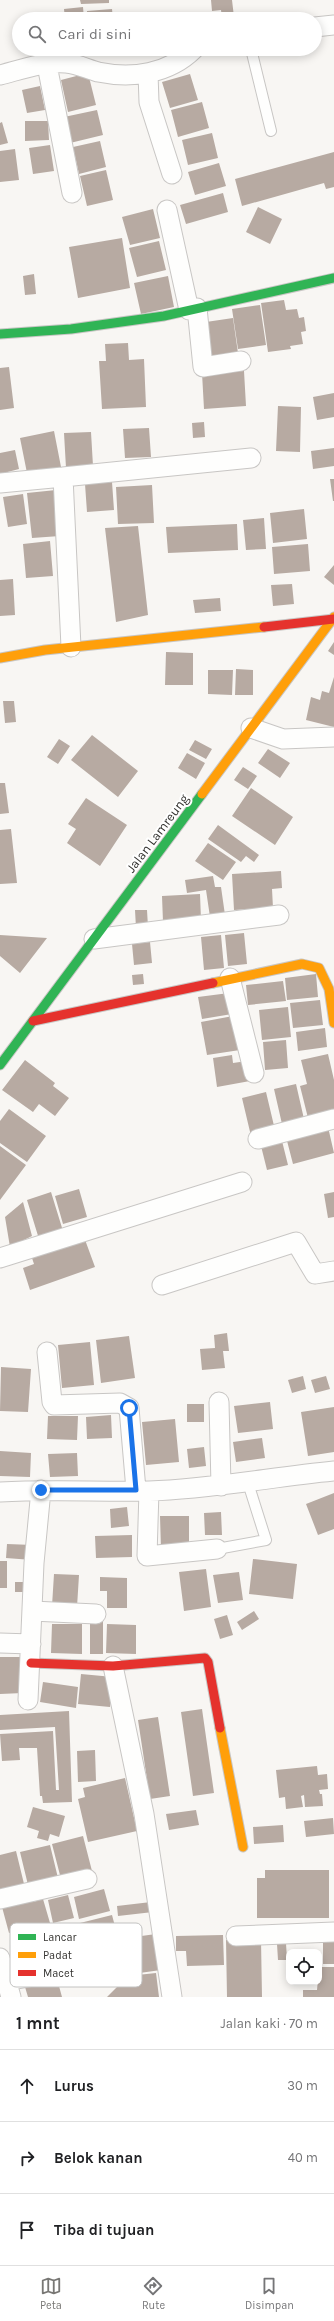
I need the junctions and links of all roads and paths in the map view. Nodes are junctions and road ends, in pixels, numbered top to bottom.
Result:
1 (334, 25) edge
2 (322, 26) edge
3 (186, 56) edge
4 (253, 56) edge
5 (47, 65) junction
6 (148, 73) junction
7 (0, 75) edge
8 (271, 131) dead end
9 (172, 174) dead end
10 (72, 193) dead end
11 (167, 210) dead end
12 (334, 278) edge
13 (193, 309) junction
14 (0, 334) edge
15 (241, 361) dead end
16 (251, 458) dead end
17 (63, 477) junction
18 (0, 483) edge
19 (333, 618) edge
20 (71, 647) junction
21 (0, 658) edge
22 (251, 728) junction
23 (334, 737) edge
24 (279, 915) dead end
25 (94, 939) junction
26 (230, 978) junction
27 (333, 1005) edge
28 (33, 1021) junction
29 (334, 1023) edge
30 (0, 1065) edge
31 (254, 1074) dead end
32 (334, 1119) edge
33 (258, 1139) dead end
34 (242, 1182) dead end
35 (0, 1258) edge
36 (334, 1271) edge
37 (162, 1286) dead end
38 (46, 1352) dead end
39 (219, 1402) dead end
40 (334, 1471) edge
41 (248, 1483) junction
42 (221, 1486) junction
43 (41, 1490) junction
44 (142, 1490) junction
45 (0, 1492) edge
46 (217, 1550) joint
47 (32, 1611) junction
48 (96, 1614) dead end
49 (0, 1643) edge
50 (31, 1644) junction
51 (31, 1663) junction
52 (113, 1666) junction
53 (28, 1700) dead end
54 (243, 1847) dead end
55 (87, 1878) dead end
56 (0, 1899) edge
57 (334, 1932) edge
58 (236, 1936) dead end
59 (0, 1960) edge
60 (9, 1989) edge
61 (172, 1997) edge

1 - 2 street
3 - 6 street
4 - 8 lane
5 - 6 street
5 - 7 street
5 - 10 street
6 - 9 street
11 - 13 street
12 - 13 street
13 - 14 street
13 - 15 street
16 - 17 street
17 - 18 street
17 - 20 street
19 - 20 street
19 - 22 street, Jalan Lamreung
20 - 21 street
22 - 23 street
22 - 25 street, Jalan Lamreung
24 - 25 street
25 - 28 street, Jalan Lamreung
26 - 27 street
26 - 28 street
26 - 31 street
27 - 29 street
28 - 30 street, Jalan Lamreung
32 - 33 street
34 - 35 street
36 - 37 street
38 - 44 street
39 - 42 street
40 - 41 street
41 - 42 street
41 - 46 lane
42 - 44 street
43 - 44 street
43 - 45 street
43 - 47 street
44 - 46 street
47 - 48 street
47 - 50 street
49 - 50 street
50 - 51 street
51 - 52 street
51 - 53 street
52 - 54 street
52 - 61 street
55 - 56 street
57 - 58 street
59 - 60 street

